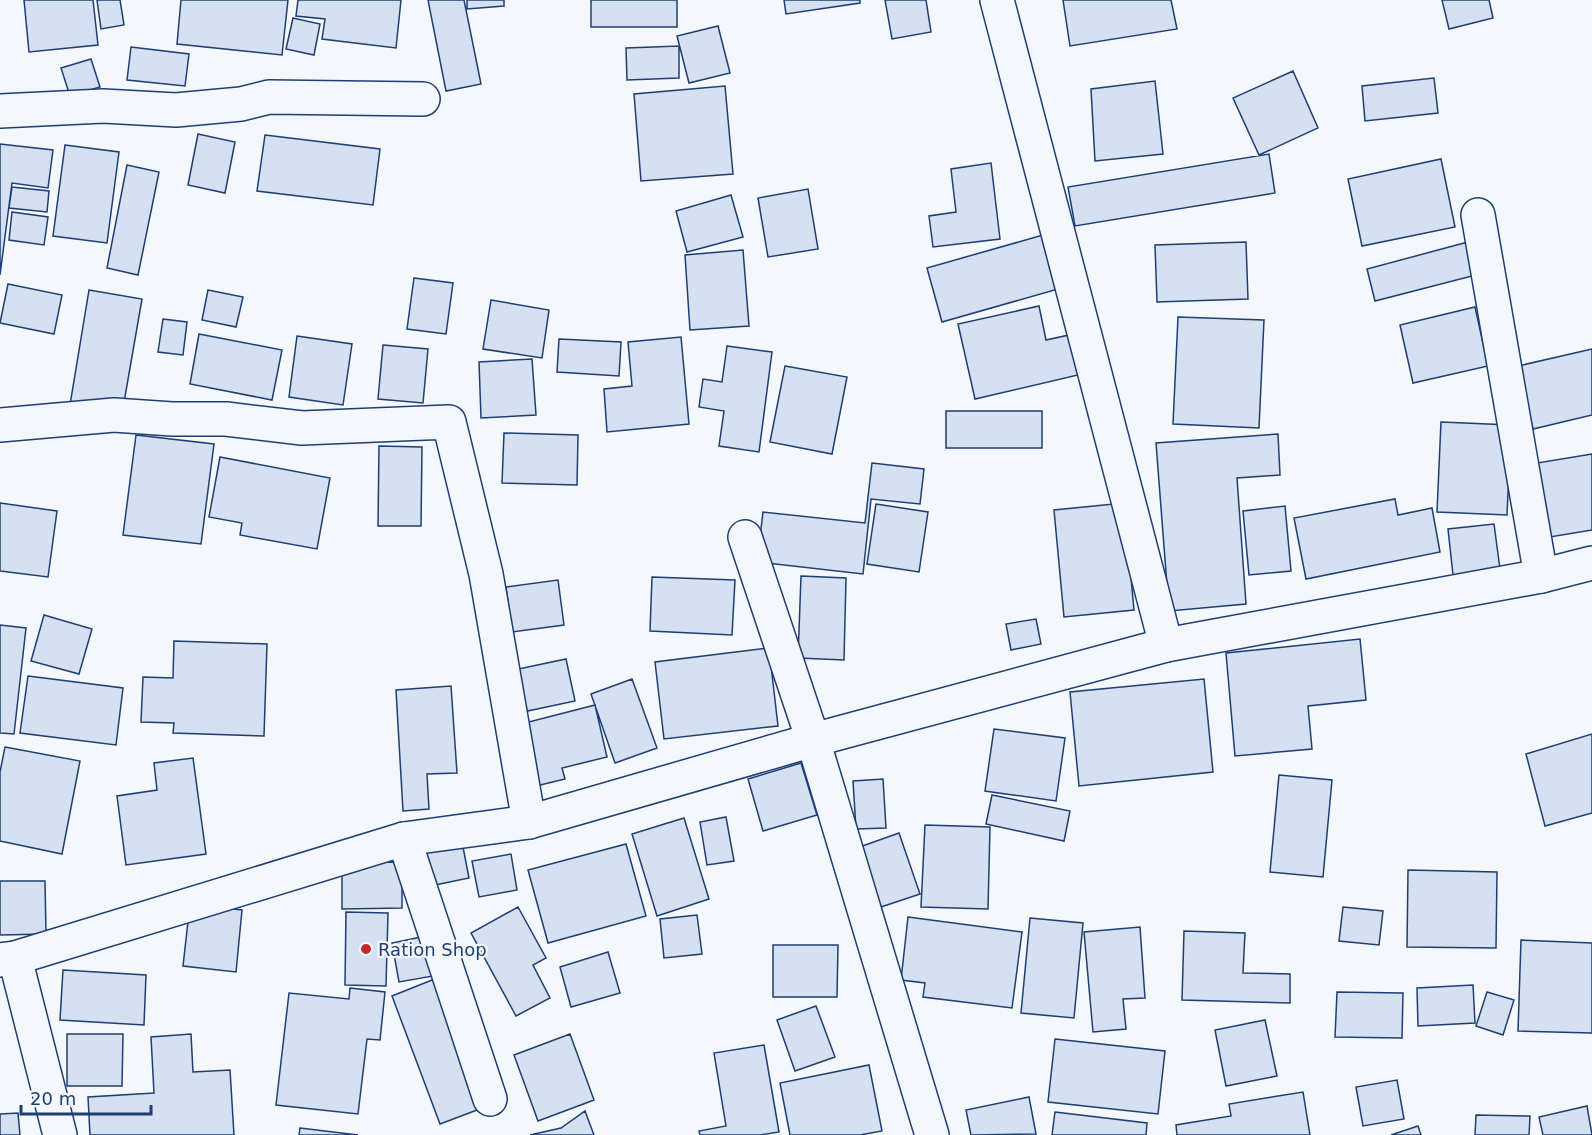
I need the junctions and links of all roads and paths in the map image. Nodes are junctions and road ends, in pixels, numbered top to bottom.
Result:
1 (997, 0) edge
2 (423, 99) dead end
3 (0, 111) edge
4 (1478, 215) dead end
5 (0, 424) edge
6 (745, 537) dead end
7 (1592, 563) edge
8 (1541, 576) junction
9 (1166, 645) junction
10 (813, 740) junction
11 (529, 822) junction
12 (404, 839) junction
13 (8, 959) edge
14 (490, 1099) dead end
15 (60, 1135) edge
16 (932, 1135) edge

1 - 9 street
2 - 3 street
4 - 8 street
5 - 11 street
6 - 10 street
7 - 8 street
8 - 9 street
9 - 10 street
10 - 11 street
10 - 16 street
11 - 12 street
12 - 13 street
12 - 14 street
13 - 15 street

